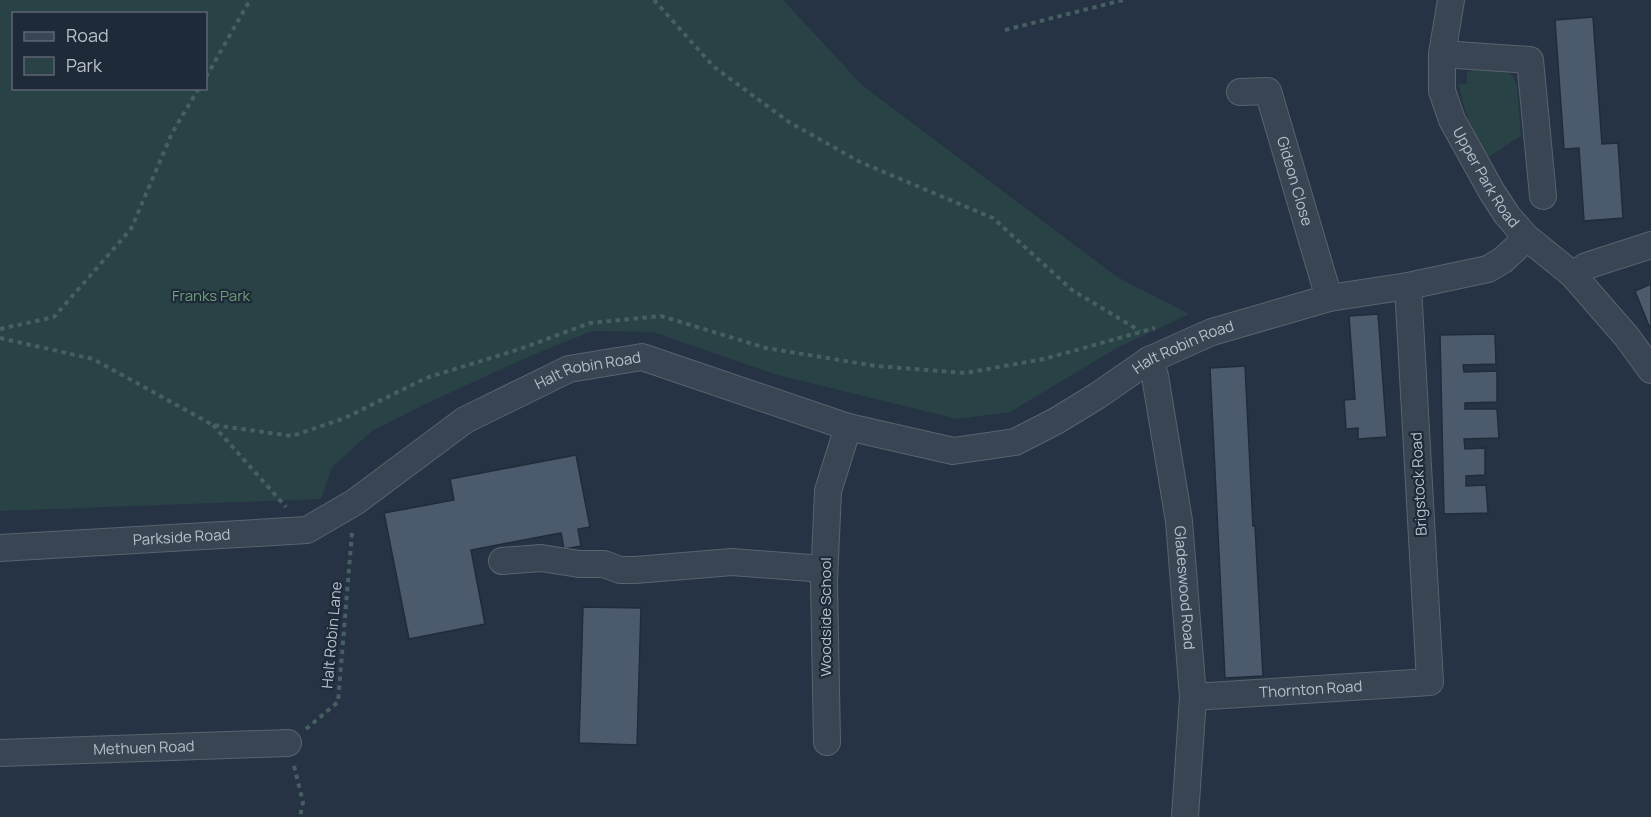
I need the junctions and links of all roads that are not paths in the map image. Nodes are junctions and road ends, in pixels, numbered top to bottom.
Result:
1 (1451, 0) edge
2 (1442, 54) junction
3 (1240, 92) dead end
4 (1543, 196) dead end
5 (1525, 236) junction
6 (1651, 245) edge
7 (1573, 275) junction
8 (1408, 286) junction
9 (1329, 298) junction
10 (1149, 360) junction
11 (1651, 370) edge
12 (848, 427) junction
13 (355, 502) joint
14 (0, 548) edge
15 (502, 561) dead end
16 (824, 569) junction
17 (1430, 682) joint
18 (1193, 697) junction
19 (827, 742) dead end
20 (288, 743) road end
21 (0, 753) edge
22 (1185, 817) edge

1 - 2 street, Upper Park Road
2 - 4 street
2 - 5 street, Upper Park Road
3 - 9 street, Gideon Close
5 - 7 street, Upper Park Road
5 - 8 street, Halt Robin Road
6 - 7 street
7 - 11 street, Upper Park Road
8 - 9 street, Halt Robin Road
8 - 17 street, Brigstock Road
9 - 10 street, Halt Robin Road
10 - 12 street, Halt Robin Road
10 - 18 street, Gladeswood Road
12 - 13 street, Halt Robin Road
12 - 16 street, Woodside School
13 - 14 street, Parkside Road
15 - 16 street
16 - 19 street, Woodside School
17 - 18 street, Thornton Road
18 - 22 street, Gladeswood Road
20 - 21 street, Methuen Road

